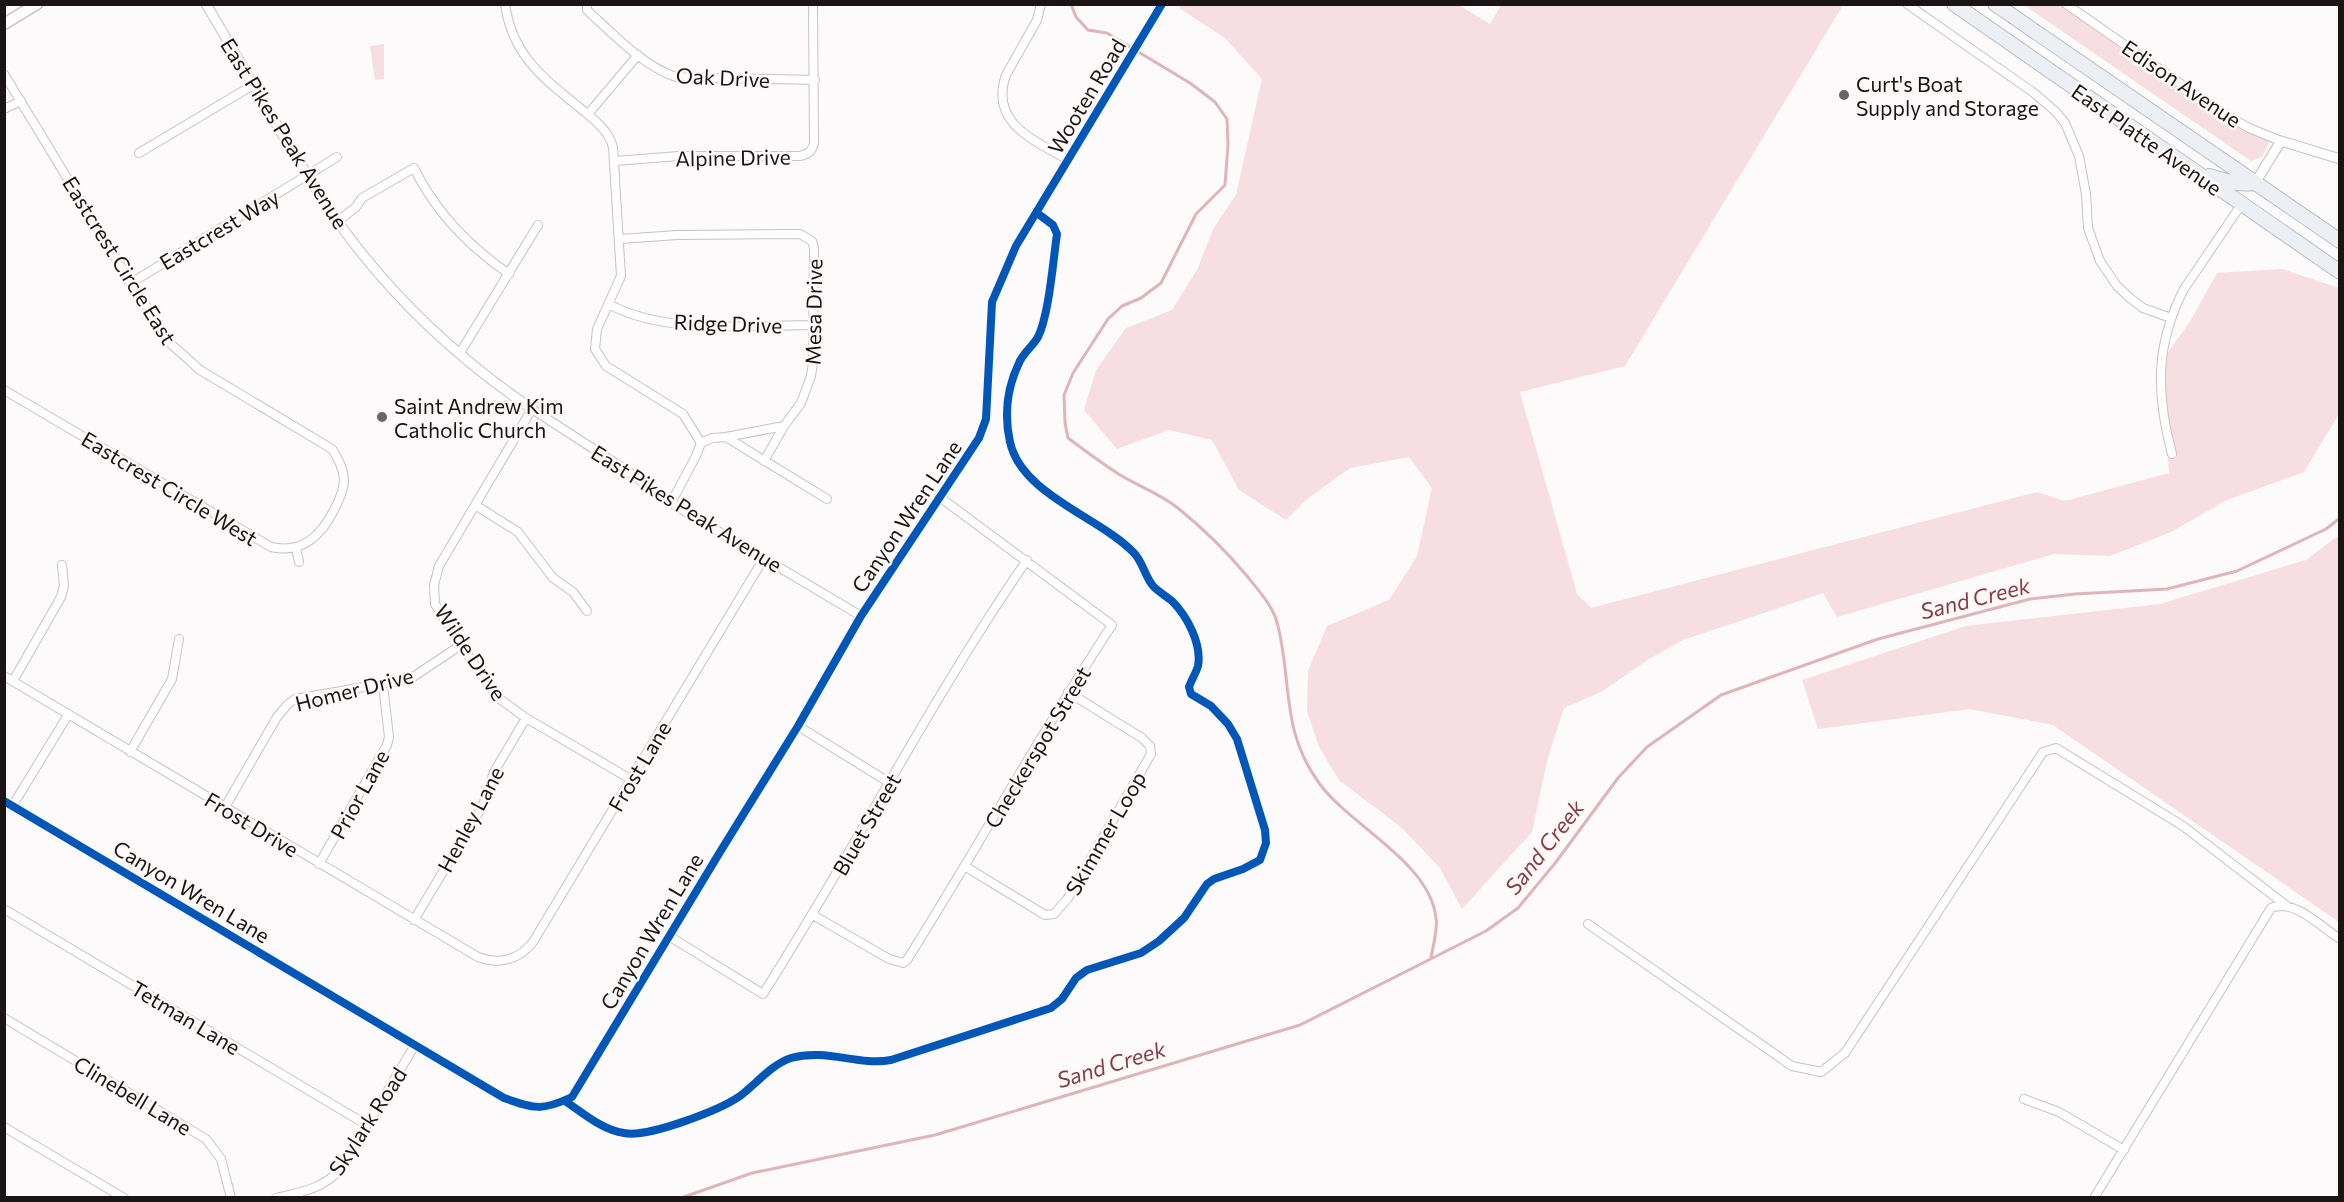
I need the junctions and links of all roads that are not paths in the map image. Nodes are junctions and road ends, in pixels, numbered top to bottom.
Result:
1 (37, 4) edge
2 (206, 4) edge
3 (504, 4) edge
4 (586, 4) edge
5 (813, 4) edge
6 (1041, 4) edge
7 (1162, 4) edge
8 (1907, 4) edge
9 (1954, 4) edge
10 (1995, 4) edge
11 (2066, 4) edge
12 (4, 24) edge
13 (638, 55) junction
14 (4, 74) edge
15 (815, 80) junction
16 (253, 85) junction
17 (21, 101) junction
18 (4, 109) edge
19 (588, 114) junction
20 (2281, 141) junction
21 (139, 153) dead end
22 (337, 157) dead end
23 (2340, 159) edge
24 (1068, 160) junction
25 (615, 161) junction
26 (2180, 162) junction
27 (308, 176) junction
28 (2255, 183) junction
29 (2241, 205) junction
30 (1041, 206) joint
31 (338, 221) junction
32 (538, 225) dead end
33 (620, 239) junction
34 (2340, 241) edge
35 (2340, 272) edge
36 (509, 274) junction
37 (131, 283) junction
38 (609, 304) junction
39 (2171, 318) junction
40 (814, 325) junction
41 (595, 349) junction
42 (585, 351) dead end
43 (460, 353) junction
44 (4, 390) edge
45 (532, 409) junction
46 (784, 426) junction
47 (726, 437) junction
48 (701, 443) junction
49 (2172, 454) dead end
50 (764, 461) junction
51 (941, 498) junction
52 (827, 499) dead end
53 (671, 503) junction
54 (475, 506) junction
55 (296, 548) junction
56 (764, 558) junction
57 (1028, 560) junction
58 (299, 562) dead end
59 (62, 566) dead end
60 (587, 611) dead end
61 (861, 616) junction
62 (179, 639) dead end
63 (461, 645) junction
64 (4, 676) edge
65 (13, 681) junction
66 (383, 685) junction
67 (1068, 692) junction
68 (68, 715) junction
69 (526, 718) junction
70 (798, 726) junction
71 (130, 752) junction
72 (632, 780) junction
73 (890, 783) junction
74 (4, 801) edge
75 (13, 805) junction
76 (225, 807) junction
77 (319, 864) junction
78 (966, 867) junction
79 (2287, 906) junction
80 (4, 909) edge
81 (813, 915) junction
82 (414, 920) junction
83 (1588, 924) dead end
84 (669, 936) junction
85 (2340, 939) edge
86 (502, 961) joint
87 (4, 1018) edge
88 (415, 1045) junction
89 (2024, 1098) dead end
90 (367, 1125) junction
91 (4, 1127) edge
92 (2124, 1149) junction
93 (124, 1197) edge
94 (231, 1197) edge
95 (276, 1197) edge
96 (2094, 1197) edge

1 - 12 main road
2 - 16 street, East Pikes Peak Avenue
3 - 19 street
4 - 13 street, Oak Drive
5 - 15 street, Alpine Drive
6 - 24 street
7 - 24 street, Wooten Road
8 - 39 street
9 - 26 highway, East Platte Avenue
10 - 28 highway, East Platte Avenue
11 - 20 street, Edison Avenue
13 - 15 street, Oak Drive
13 - 19 street
14 - 17 street, Eastcrest Circle East
15 - 25 street, Alpine Drive
16 - 21 street
16 - 27 street, East Pikes Peak Avenue
17 - 18 street
17 - 37 street, Eastcrest Circle East
19 - 25 street
20 - 23 street, Edison Avenue
20 - 28 street
22 - 27 street, Eastcrest Way
24 - 30 street, Wooten Road
25 - 33 street
26 - 28 highway
26 - 29 highway, East Platte Avenue
27 - 31 street, East Pikes Peak Avenue
27 - 37 street, Eastcrest Way
28 - 34 highway, East Platte Avenue
29 - 35 highway, East Platte Avenue
29 - 39 street
30 - 51 street, Canyon Wren Lane
31 - 36 street
31 - 43 street, East Pikes Peak Avenue
32 - 36 street
33 - 38 street
33 - 40 street, Mesa Drive
36 - 43 street
37 - 55 street, Eastcrest Circle East
38 - 40 street, Ridge Drive
38 - 41 street
39 - 49 street
40 - 46 street, Mesa Drive
41 - 42 street
41 - 48 street
43 - 45 street, East Pikes Peak Avenue
44 - 55 street, Eastcrest Circle West
45 - 53 street, East Pikes Peak Avenue
45 - 54 street, Wilde Drive
46 - 47 street
46 - 50 street, Mesa Drive
47 - 48 street
47 - 50 street
48 - 53 street
50 - 52 street
51 - 57 street, Checkerspot Street
51 - 61 street, Canyon Wren Lane
53 - 56 street, East Pikes Peak Avenue
54 - 60 street
54 - 63 street, Wilde Drive
55 - 58 street
56 - 61 street, East Pikes Peak Avenue
56 - 72 street, Frost Lane
57 - 67 street, Checkerspot Street
57 - 73 street, Bluet Street
59 - 65 street
61 - 70 street, Canyon Wren Lane
62 - 71 street
63 - 66 street, Homer Drive
63 - 69 street, Wilde Drive
64 - 65 street, Frost Drive
65 - 68 street, Frost Drive
66 - 76 street, Homer Drive
66 - 77 street, Prior Lane
67 - 78 street, Checkerspot Street
67 - 78 street, Skimmer Loop
68 - 71 street, Frost Drive
68 - 75 street
69 - 72 street, Wilde Drive
69 - 82 street, Henley Lane
70 - 73 street
70 - 84 street, Canyon Wren Lane
71 - 76 street, Frost Drive
72 - 86 street, Frost Lane
73 - 81 street, Bluet Street
74 - 75 street, Canyon Wren Lane
75 - 88 street, Canyon Wren Lane
76 - 77 street, Frost Drive
77 - 82 street, Frost Drive
78 - 81 street, Checkerspot Street
79 - 83 street
79 - 85 street
79 - 92 street
80 - 90 street, Tetman Lane
81 - 84 street, Bluet Street
82 - 86 street, Frost Drive
84 - 88 street, Canyon Wren Lane
87 - 94 street, Clinebell Lane
88 - 90 street, Skylark Road
89 - 92 street
90 - 95 street, Skylark Road
91 - 93 street
92 - 96 street

